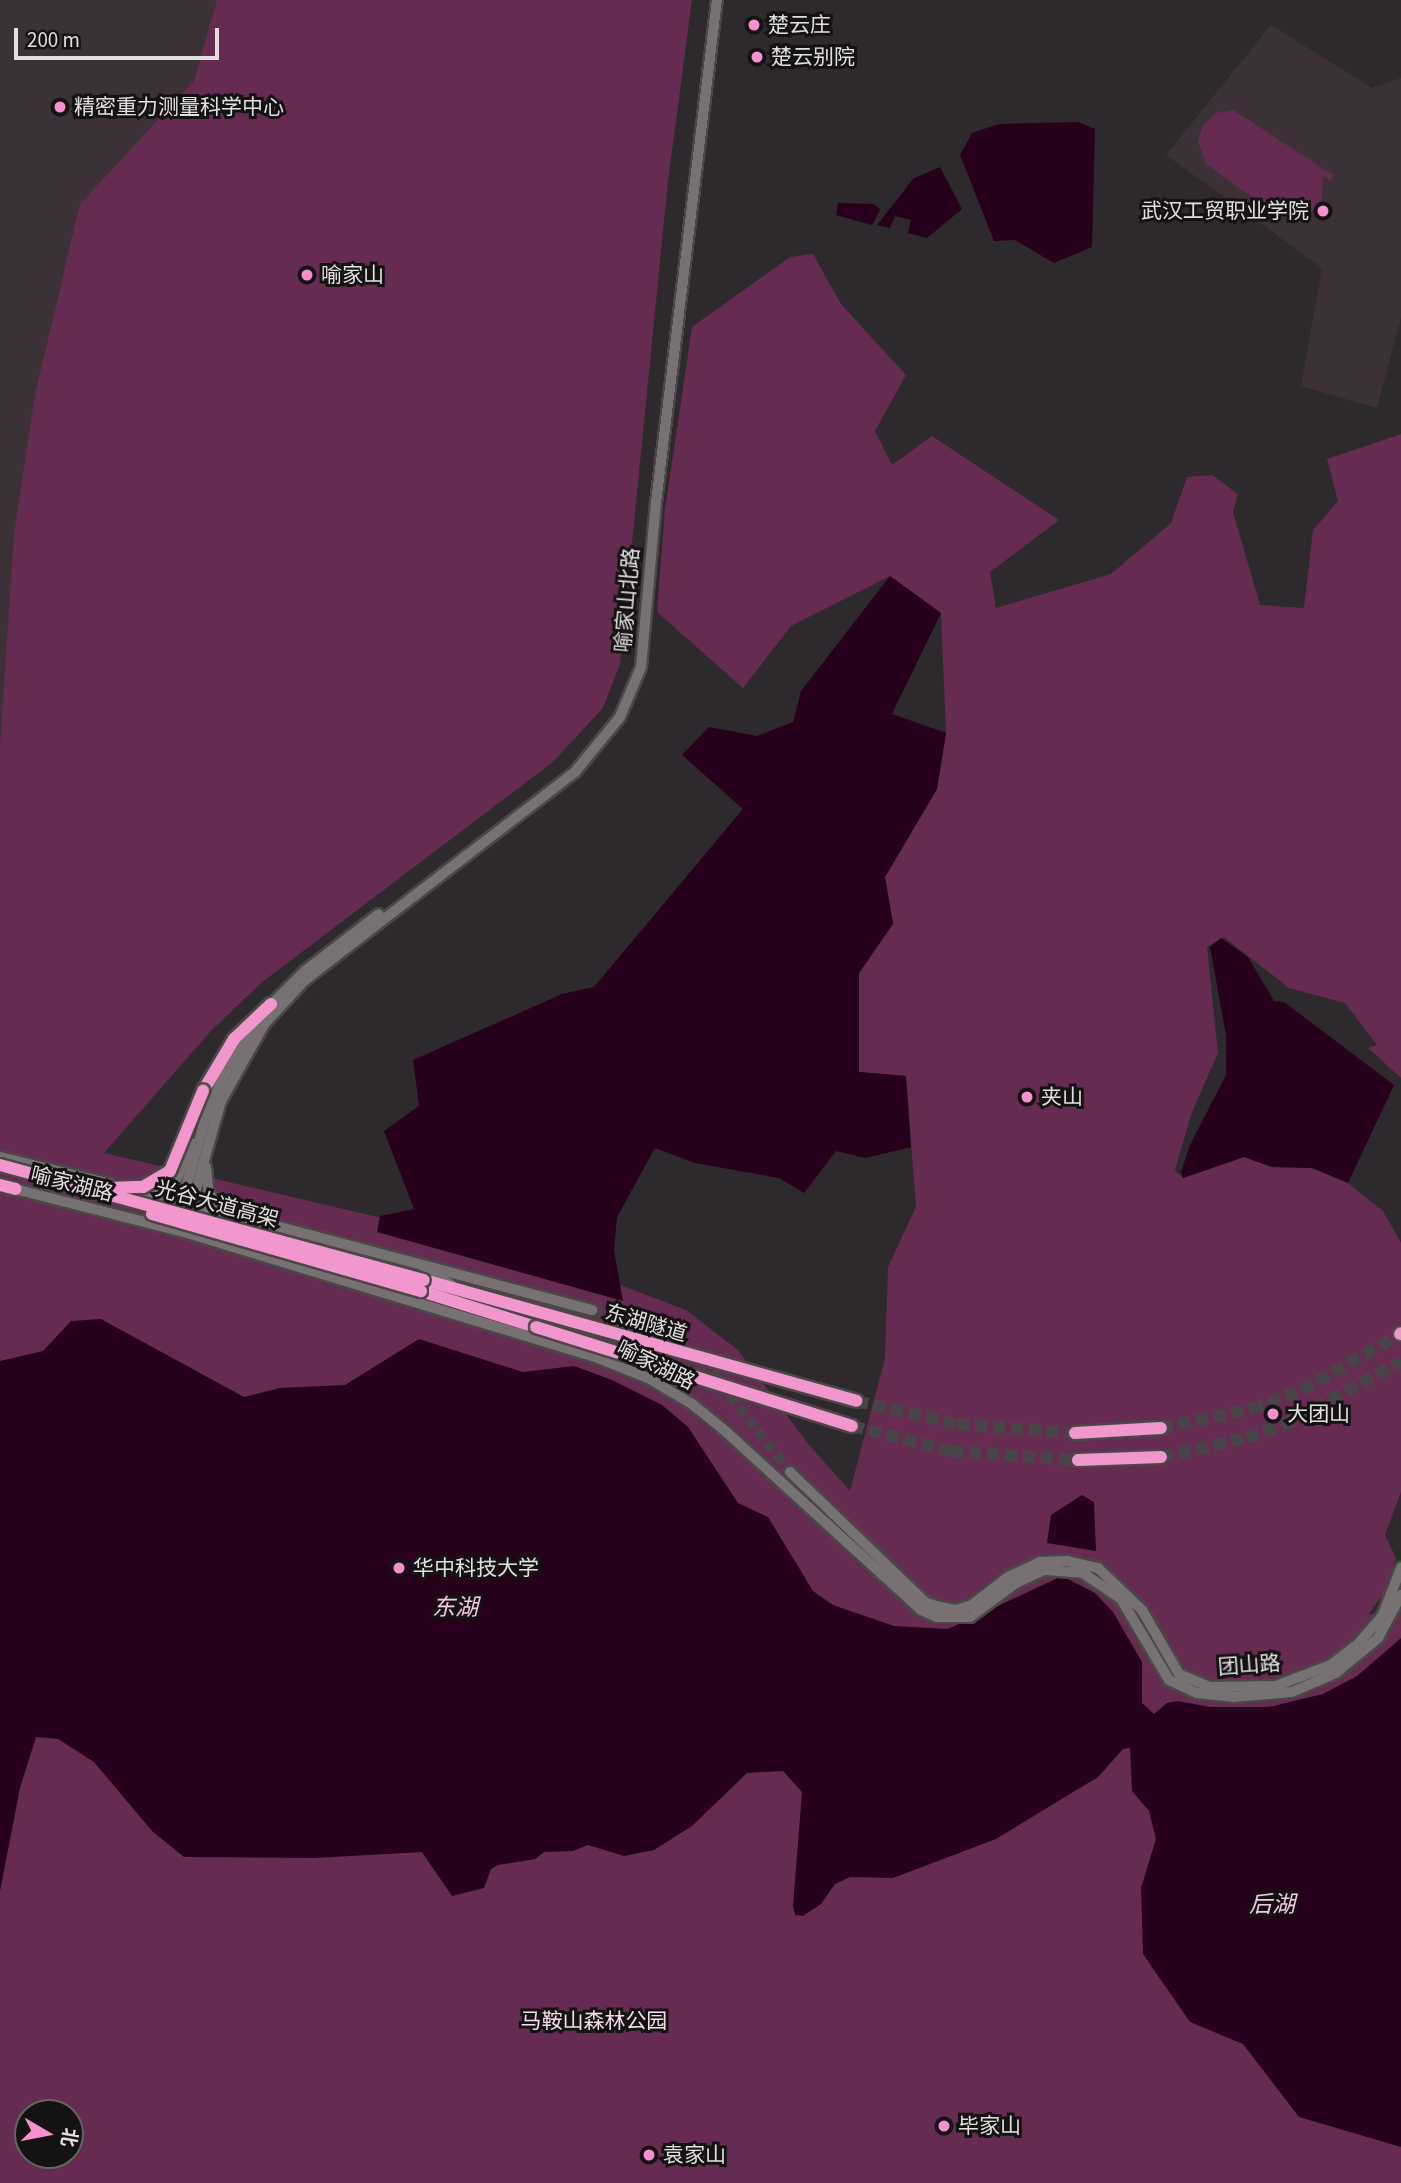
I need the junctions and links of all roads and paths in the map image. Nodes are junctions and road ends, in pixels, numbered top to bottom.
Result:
1 (710, 0) edge
2 (717, 0) edge
3 (271, 1004) junction
4 (210, 1118) junction
5 (0, 1157) edge
6 (0, 1165) edge
7 (0, 1170) edge
8 (66, 1182) junction
9 (0, 1185) edge
10 (16, 1189) joint
11 (143, 1191) junction
12 (188, 1200) junction
13 (230, 1211) junction
14 (179, 1231) junction
15 (416, 1262) junction
16 (457, 1289) junction
17 (421, 1292) junction
18 (592, 1310) tunnel mouth
19 (856, 1401) tunnel mouth
20 (852, 1426) tunnel mouth
21 (1161, 1428) tunnel mouth
22 (1075, 1433) tunnel mouth
23 (1161, 1457) tunnel mouth
24 (1077, 1460) tunnel mouth
25 (790, 1472) tunnel mouth
26 (1401, 1568) edge
27 (1401, 1595) edge
28 (1169, 1680) joint

1 - 3 main road, 喻家山北路
2 - 4 main road, 喻家山北路
3 - 4 main road, 喻家山北路
3 - 8 highway, bridge
4 - 11 main road
4 - 12 main road, 喻家山北路
4 - 13 main road
5 - 11 main road, 喻家湖路
6 - 8 highway, 光谷大道高架, bridge
7 - 17 highway, 光谷大道高架, bridge
8 - 17 highway, 光谷大道高架, bridge
9 - 10 highway
10 - 14 main road, 喻家湖路
11 - 12 main road, 喻家湖路
12 - 13 main road, 喻家湖路
12 - 14 main road, 喻家山北路
13 - 15 main road, 喻家湖路
14 - 17 main road, 喻家湖路
15 - 16 main road
15 - 18 main road, 喻家湖路
16 - 17 highway, 东湖隧道
16 - 19 highway, 东湖隧道
17 - 20 highway, 东湖隧道, bridge
17 - 28 main road, 喻家湖路
21 - 22 highway
23 - 24 highway
25 - 26 main road, 团山路
27 - 28 main road, 团山路

